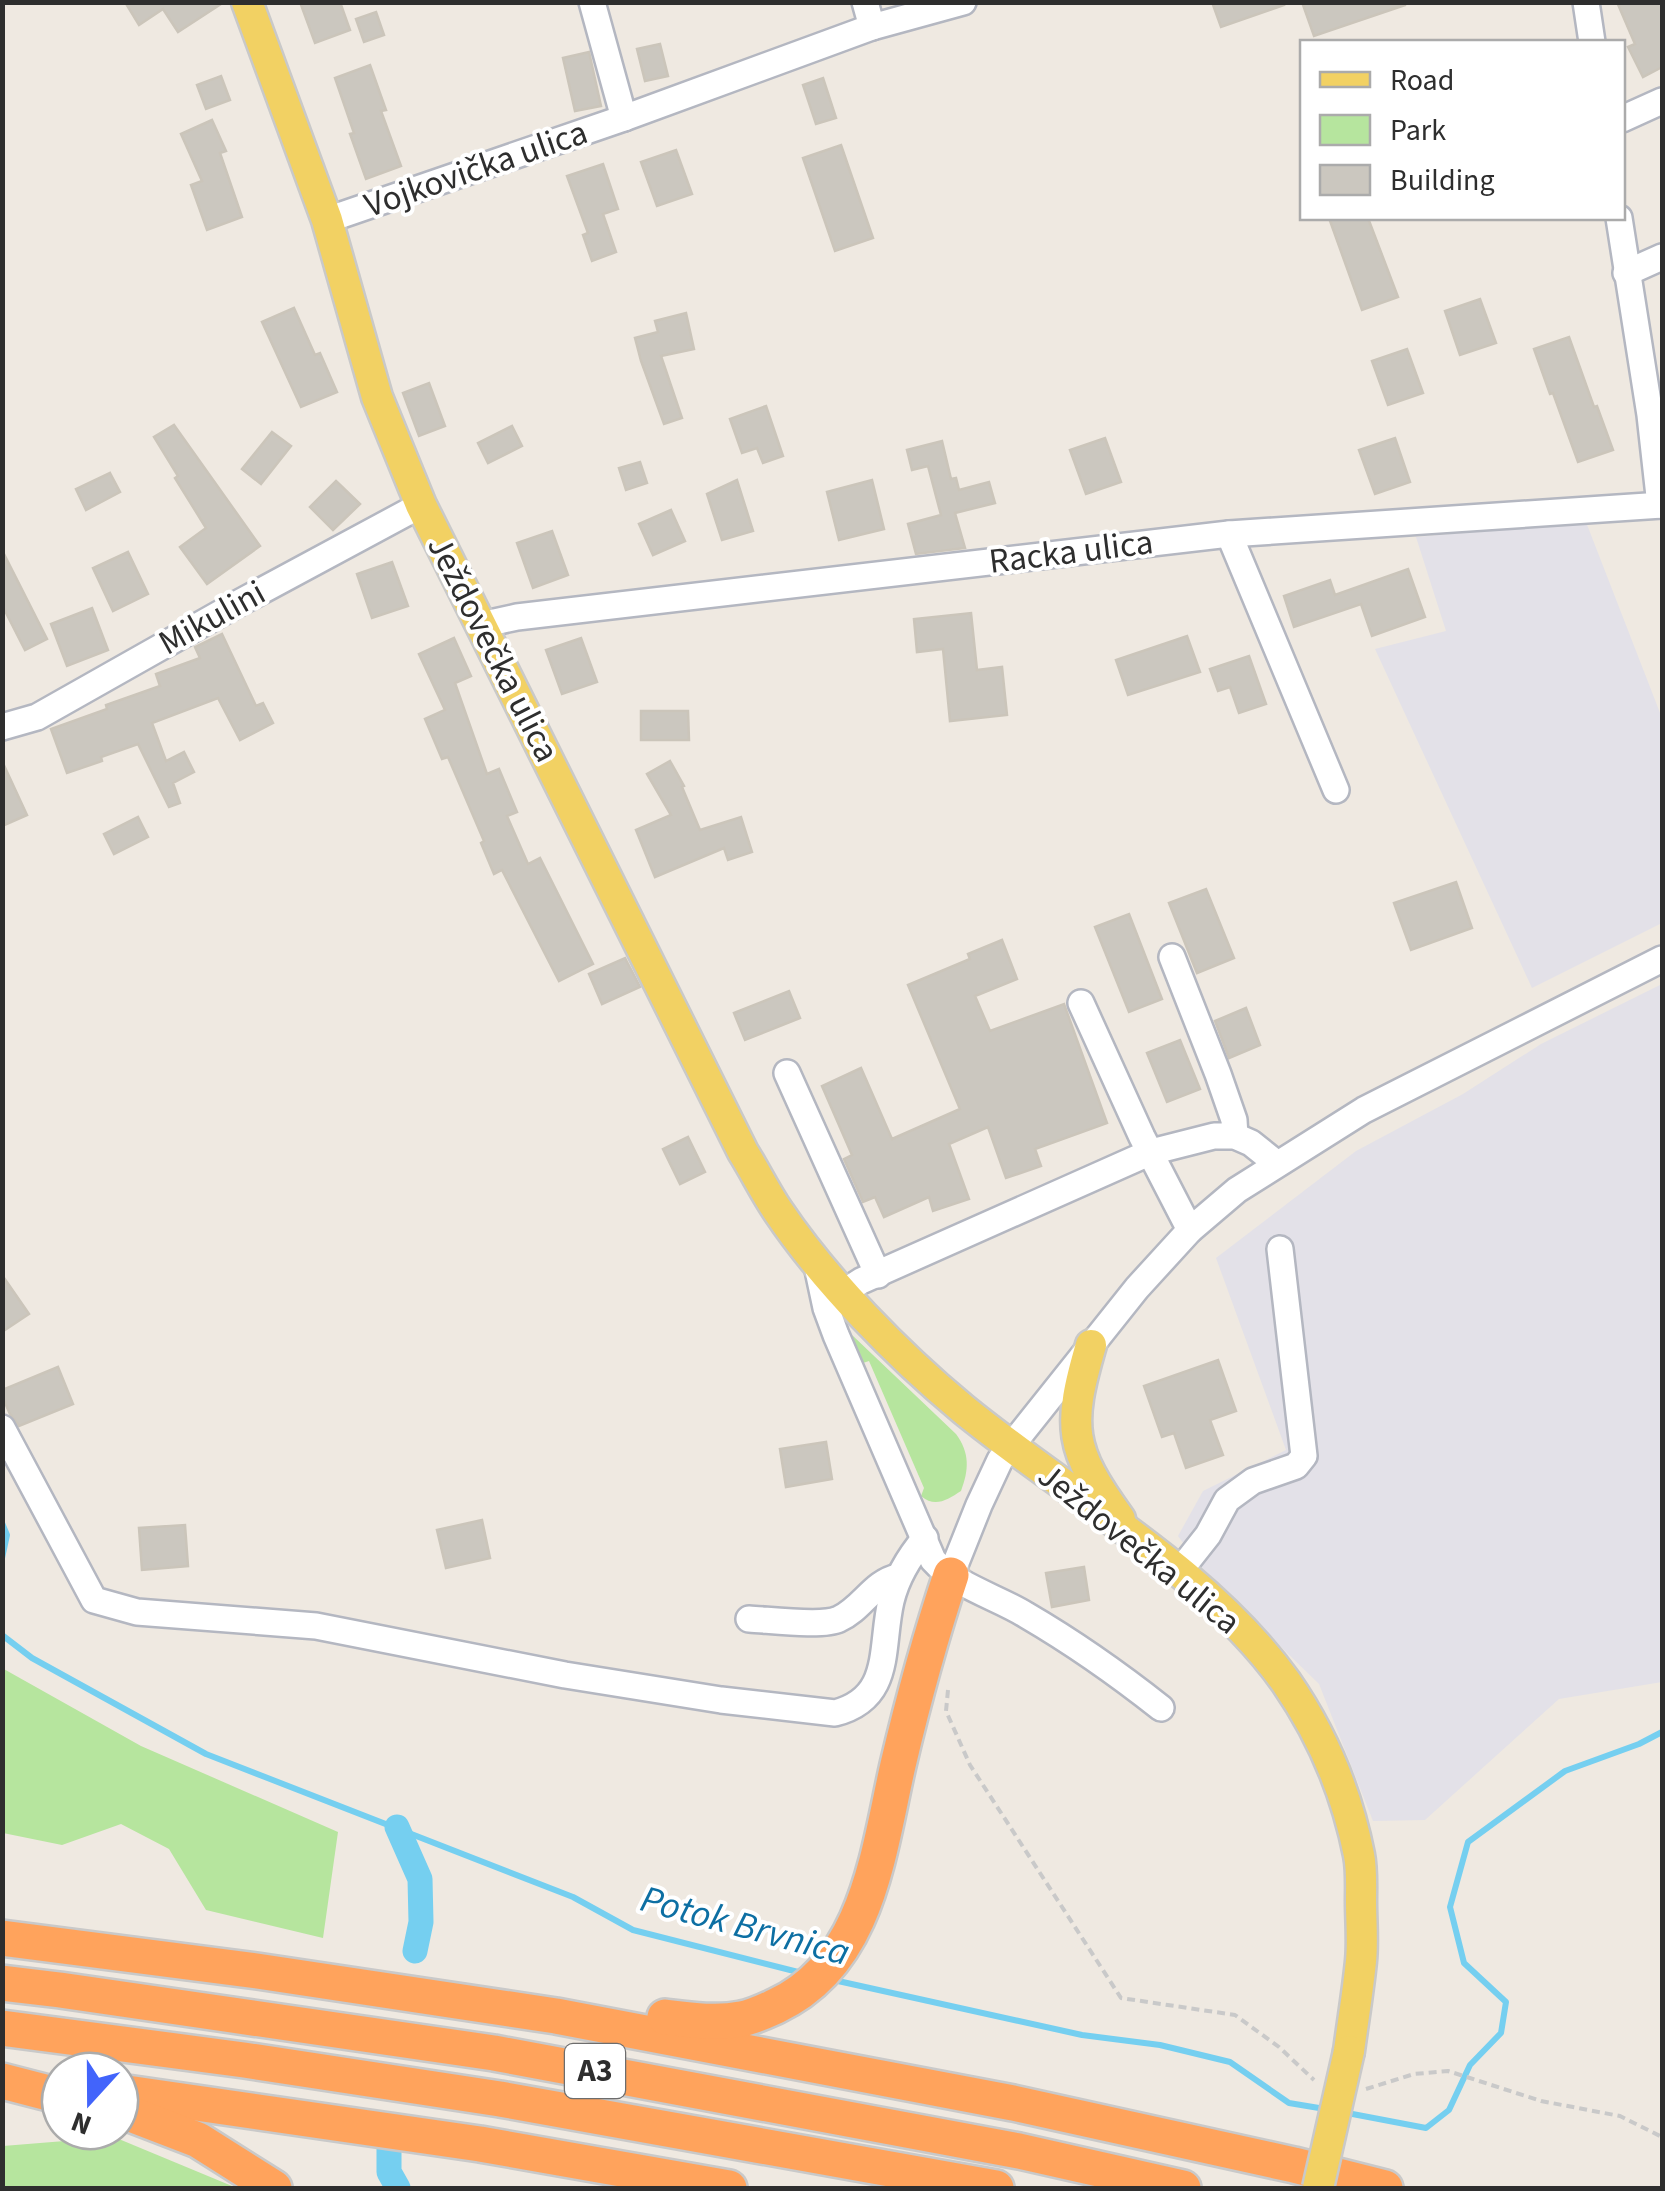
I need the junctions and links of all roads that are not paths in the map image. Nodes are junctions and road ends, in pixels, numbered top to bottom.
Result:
1 (246, 2) edge
2 (592, 2) edge
3 (964, 2) edge
4 (1586, 2) edge
5 (869, 15) edge
6 (1592, 40) edge
7 (1662, 102) edge
8 (624, 118) junction
9 (1625, 118) edge
10 (328, 220) junction
11 (1618, 220) edge
12 (1662, 257) edge
13 (1626, 273) junction
14 (420, 505) junction
15 (1661, 505) edge
16 (1229, 534) junction
17 (482, 625) junction
18 (2, 727) edge
19 (1336, 790) dead end
20 (1172, 957) dead end
21 (1662, 959) edge
22 (1081, 1003) dead end
23 (787, 1073) dead end
24 (1235, 1136) junction
25 (1151, 1152) junction
26 (1276, 1163) junction
27 (1190, 1230) junction
28 (1280, 1249) dead end
29 (816, 1262) junction
30 (878, 1274) junction
31 (844, 1292) junction
32 (1091, 1344) junction
33 (2, 1428) edge
34 (1010, 1445) junction
35 (925, 1538) junction
36 (1138, 1540) junction
37 (1178, 1573) junction
38 (951, 1575) junction
39 (898, 1577) junction
40 (749, 1619) dead end
41 (1161, 1708) dead end
42 (2, 1938) edge
43 (2, 1983) edge
44 (556, 2016) junction
45 (2, 2028) edge
46 (2, 2079) edge
47 (40, 2082) edge
48 (40, 2090) edge
49 (140, 2095) edge
50 (140, 2118) edge
51 (274, 2188) edge
52 (729, 2188) edge
53 (996, 2188) edge
54 (1183, 2188) edge
55 (1318, 2188) edge
56 (1384, 2188) edge

1 - 10 main road, Ježdovečka ulica
2 - 8 street, Vojkovička ulica
3 - 5 street, Vojkovička ulica
4 - 6 street
5 - 8 street, Vojkovička ulica
7 - 9 street
8 - 10 street, Vojkovička ulica
10 - 14 main road, Ježdovečka ulica
11 - 13 street
12 - 13 street
13 - 15 street
14 - 17 main road, Ježdovečka ulica
14 - 18 street, Mikulini
15 - 16 street, Racka ulica
16 - 17 street, Racka ulica
16 - 19 street
17 - 29 main road, Ježdovečka ulica
20 - 24 street
21 - 26 street, Ježdovečka ulica
22 - 25 street
23 - 30 street
24 - 25 street
24 - 26 street
25 - 27 street
25 - 30 street
26 - 27 street, Ježdovečka ulica
27 - 32 street, Ježdovečka ulica
28 - 37 street
29 - 31 main road, Ježdovečka ulica
29 - 35 street, Ježdovečka ulica
30 - 31 street
31 - 34 main road, Ježdovečka ulica
32 - 34 street, Ježdovečka ulica
32 - 36 main road
33 - 39 street
34 - 36 main road, Ježdovečka ulica
34 - 38 street
35 - 38 street, Ježdovečka ulica
35 - 39 street
36 - 37 main road, Ježdovečka ulica
37 - 55 main road, Ježdovečka ulica, bridge
38 - 41 street
38 - 44 highway
39 - 40 street
42 - 44 highway
43 - 54 highway, A3
44 - 56 highway
45 - 53 highway, A3
46 - 47 highway
46 - 48 highway
49 - 52 highway
50 - 51 highway

